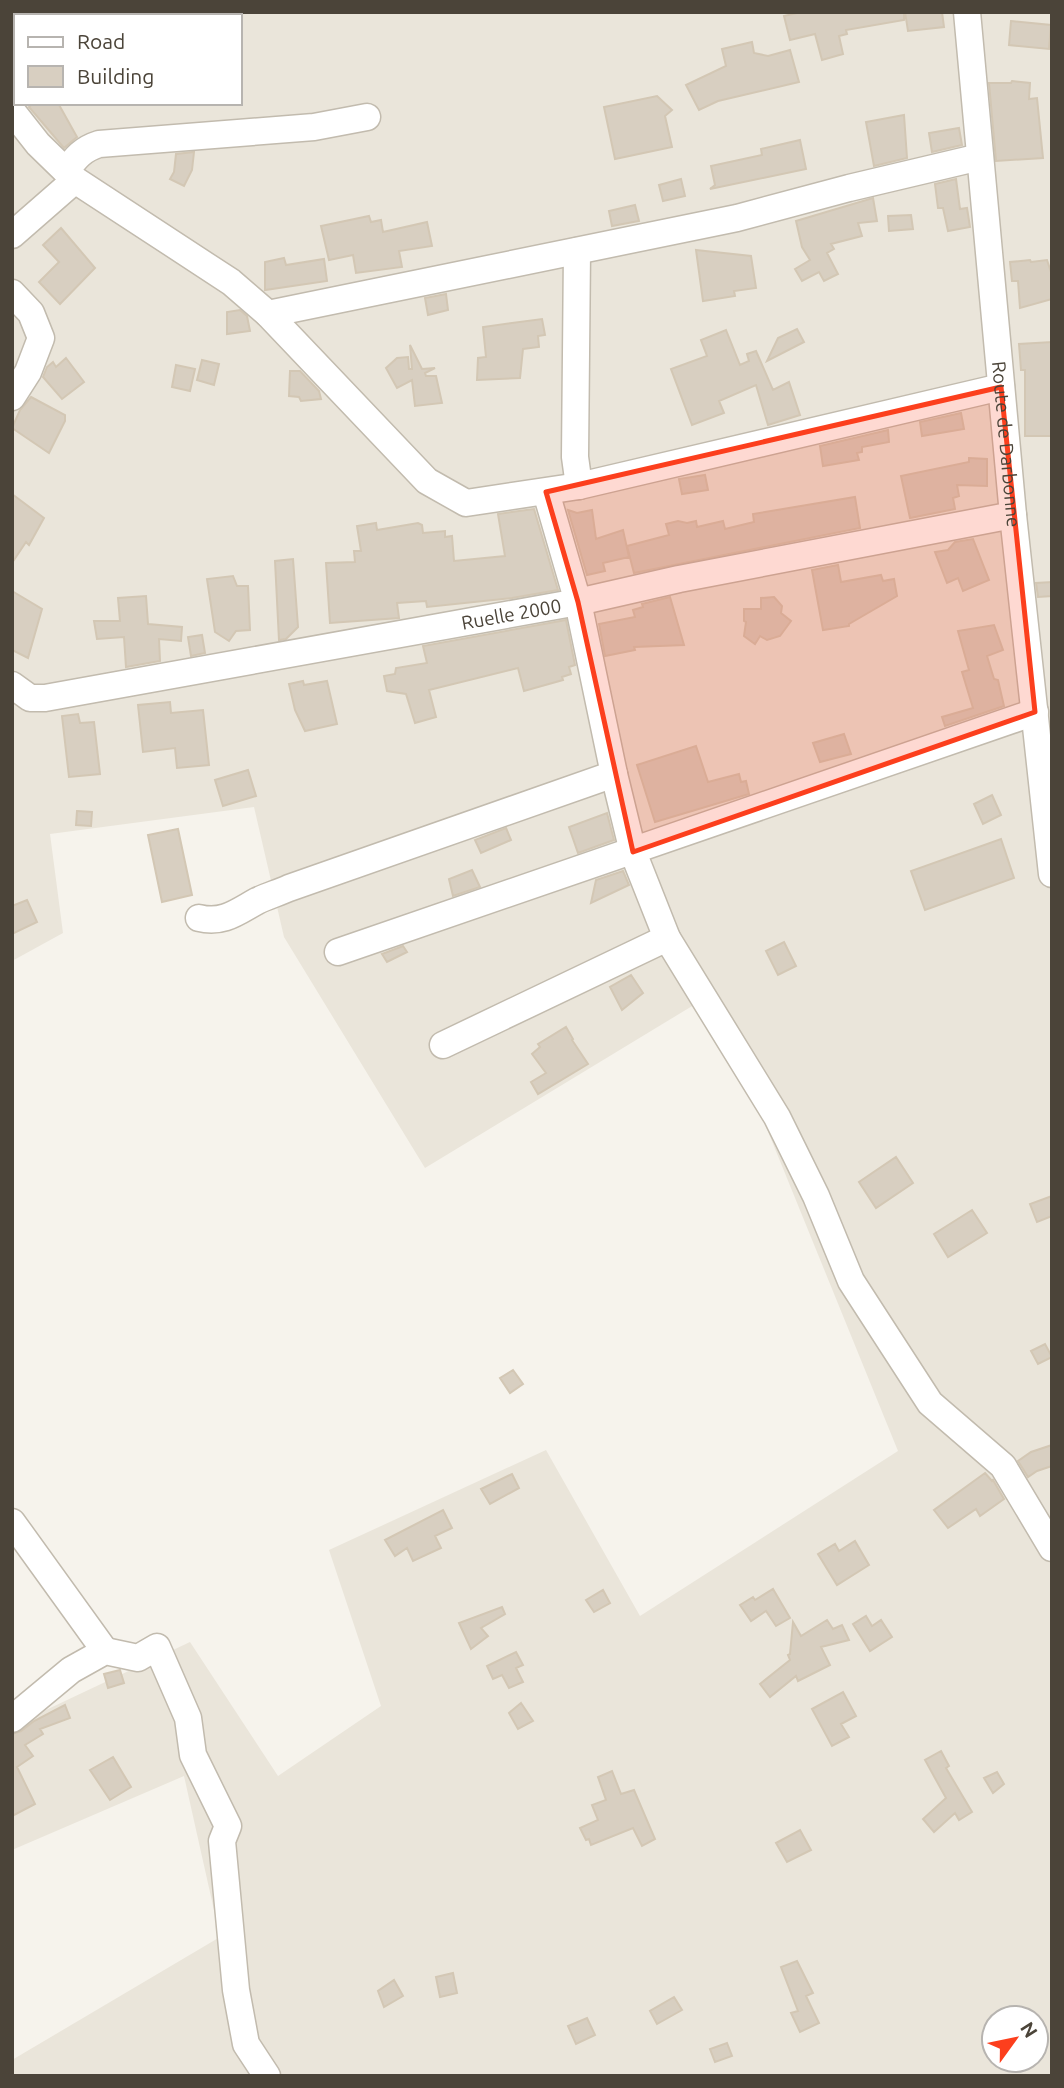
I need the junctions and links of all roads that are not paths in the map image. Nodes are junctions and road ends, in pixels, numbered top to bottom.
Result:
1 (967, 12) edge
2 (12, 111) edge
3 (367, 117) dead end
4 (980, 157) junction
5 (71, 175) junction
6 (12, 235) edge
7 (577, 251) junction
8 (12, 293) edge
9 (268, 314) junction
10 (1001, 387) junction
11 (12, 397) edge
12 (579, 486) junction
13 (546, 492) junction
14 (1013, 515) junction
15 (578, 601) junction
16 (12, 685) edge
17 (1035, 712) junction
18 (614, 774) junction
19 (1048, 795) edge
20 (632, 852) junction
21 (1052, 874) edge
22 (199, 918) dead end
23 (667, 938) junction
24 (338, 952) dead end
25 (443, 1045) dead end
26 (12, 1522) edge
27 (1052, 1548) edge
28 (105, 1651) junction
29 (12, 1719) edge
30 (267, 2076) edge

1 - 4 street, Route de Darbonne
2 - 5 street
3 - 5 street
4 - 7 street
4 - 10 street, Route de Darbonne
5 - 6 street
5 - 9 street
7 - 9 street
7 - 12 street
8 - 11 street
9 - 13 street
10 - 12 street
10 - 14 street, Route de Darbonne
12 - 13 street
13 - 15 street
14 - 15 street, Ruelle 2000
14 - 17 street, Route de Darbonne
15 - 16 street, Ruelle 2000
15 - 18 street
17 - 19 street, Route de Darbonne
17 - 20 street
18 - 20 street
18 - 22 street
19 - 21 street, Route de Darbonne
20 - 23 street
20 - 24 street
23 - 25 street
23 - 27 street
26 - 28 street
28 - 29 street
28 - 30 street

